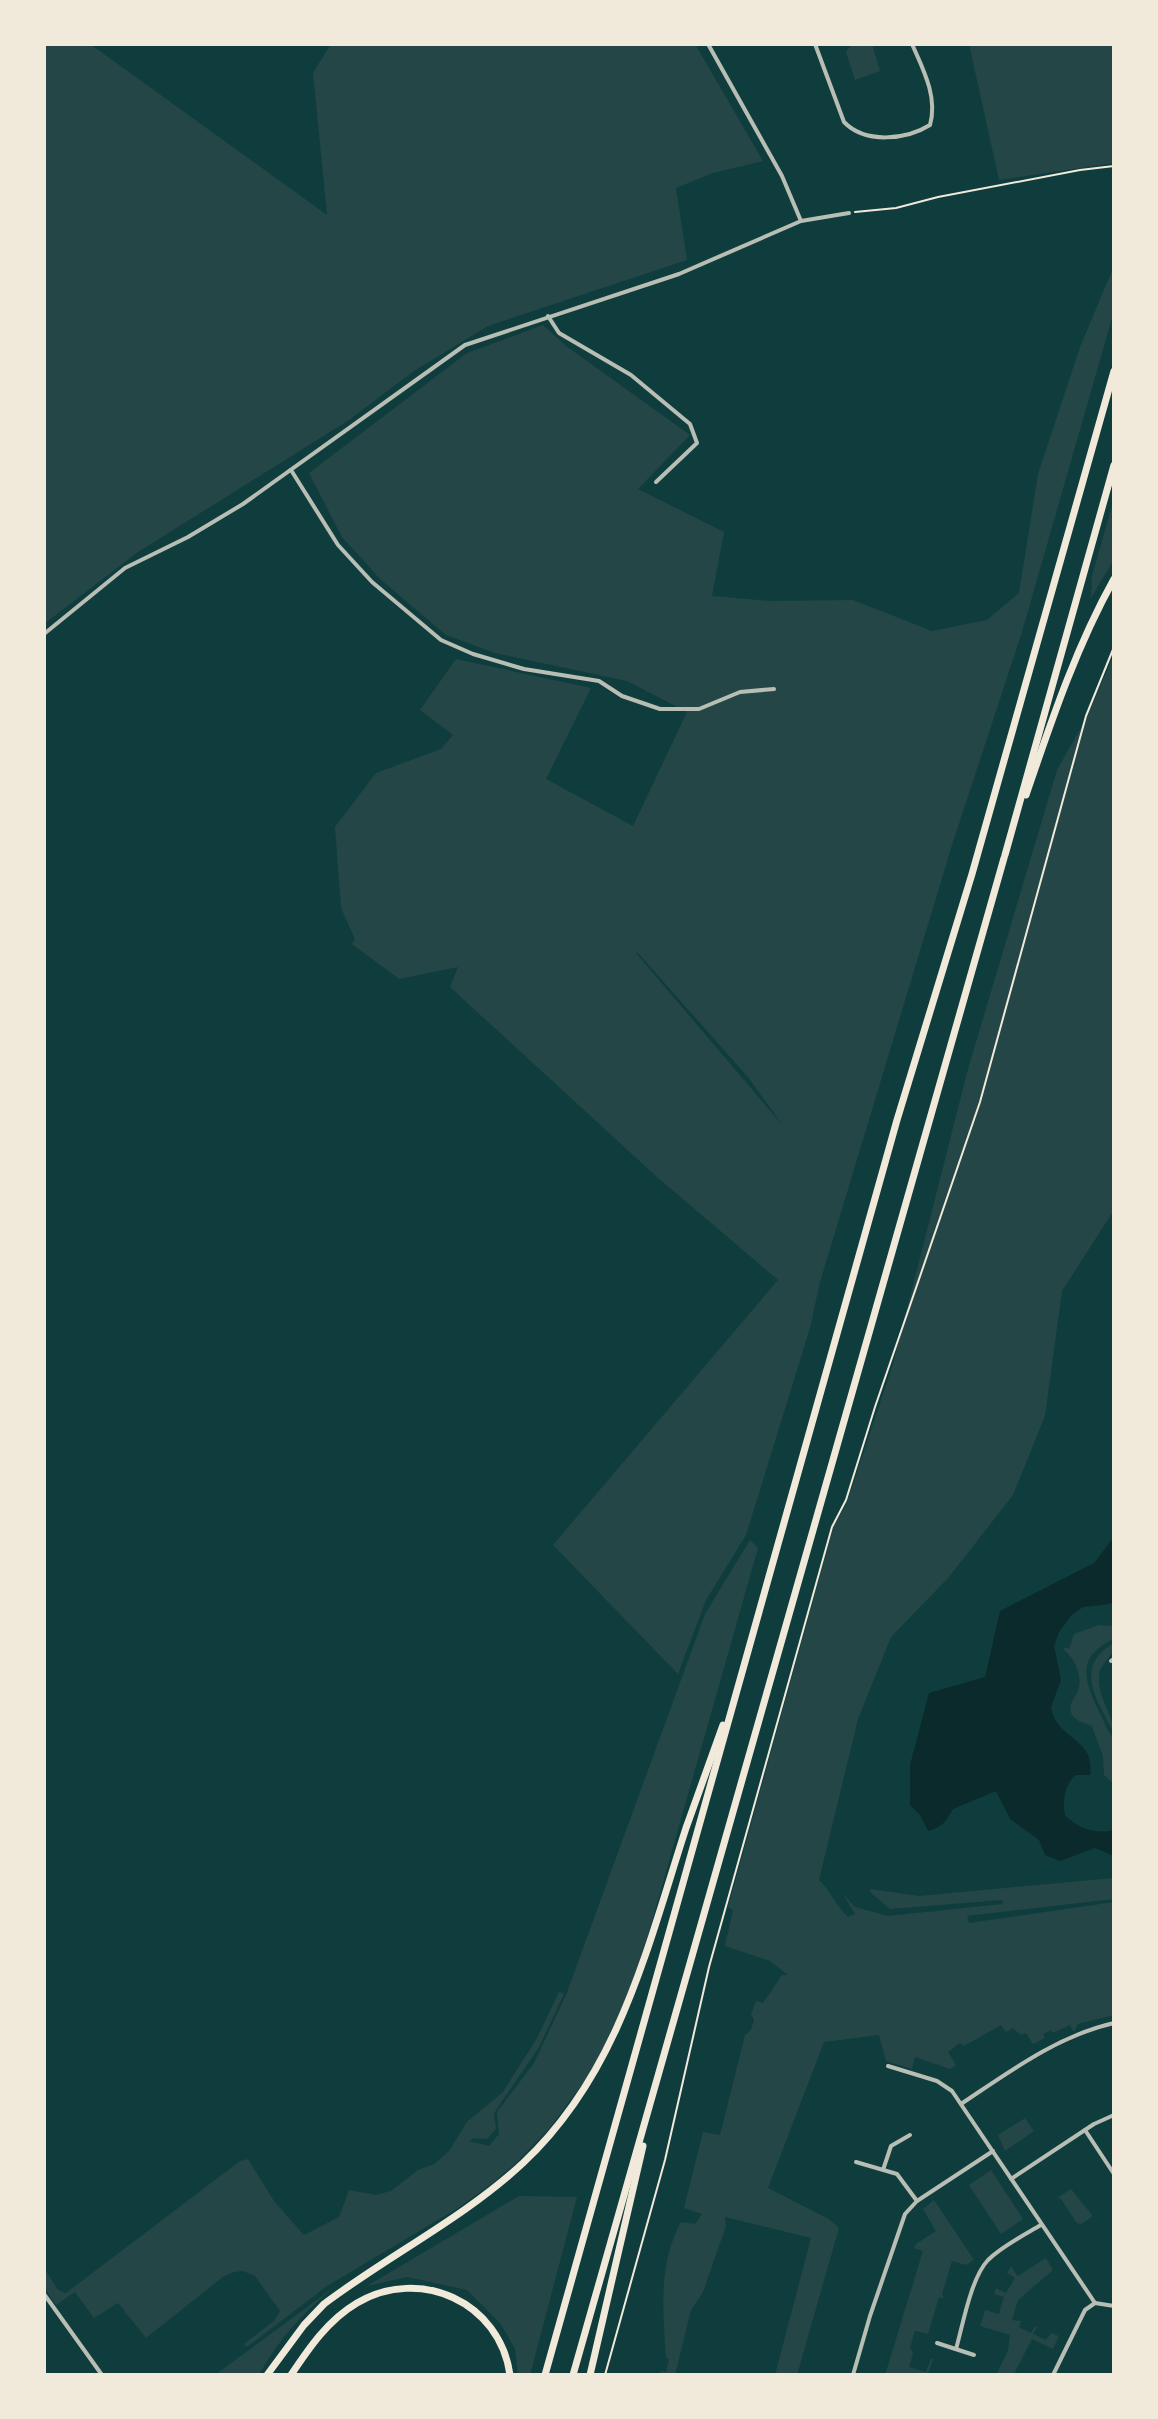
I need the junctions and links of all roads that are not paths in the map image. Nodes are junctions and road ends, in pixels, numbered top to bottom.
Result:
1 (708, 44) edge
2 (815, 44) edge
3 (912, 44) edge
4 (849, 213) road end
5 (801, 221) junction
6 (548, 316) junction
7 (1114, 371) edge
8 (1114, 465) edge
9 (291, 470) junction
10 (656, 482) dead end
11 (1114, 579) edge
12 (44, 634) edge
13 (774, 689) dead end
14 (1004, 859) junction
15 (745, 1663) junction
16 (1114, 2023) edge
17 (665, 2055) junction
18 (888, 2066) dead end
19 (961, 2104) junction
20 (1114, 2115) edge
21 (1085, 2130) junction
22 (910, 2135) dead end
23 (993, 2151) junction
24 (856, 2162) dead end
25 (883, 2170) junction
26 (1114, 2174) edge
27 (1011, 2179) junction
28 (917, 2201) junction
29 (1041, 2225) junction
30 (44, 2294) edge
31 (1095, 2303) junction
32 (1114, 2306) edge
33 (937, 2343) dead end
34 (956, 2349) junction
35 (974, 2355) dead end
36 (102, 2375) edge
37 (267, 2375) edge
38 (291, 2375) edge
39 (510, 2375) edge
40 (545, 2375) edge
41 (573, 2375) edge
42 (590, 2375) edge
43 (853, 2375) edge
44 (1053, 2375) edge

1 - 5 street
2 - 3 street
4 - 5 street
5 - 6 street
6 - 9 street
6 - 10 street
7 - 15 highway
8 - 14 highway
9 - 12 street
9 - 13 street
11 - 14 highway
14 - 17 highway
15 - 37 highway
15 - 40 highway
16 - 19 street
17 - 41 highway
17 - 42 highway
18 - 19 street
19 - 23 street
20 - 21 street
21 - 26 street
21 - 27 street
22 - 25 street
23 - 27 street
23 - 28 street
24 - 25 street
25 - 28 street
27 - 29 street
28 - 43 street
29 - 31 street
29 - 34 street
30 - 36 street
31 - 32 street
31 - 44 street
33 - 34 street
34 - 35 street
38 - 39 highway

